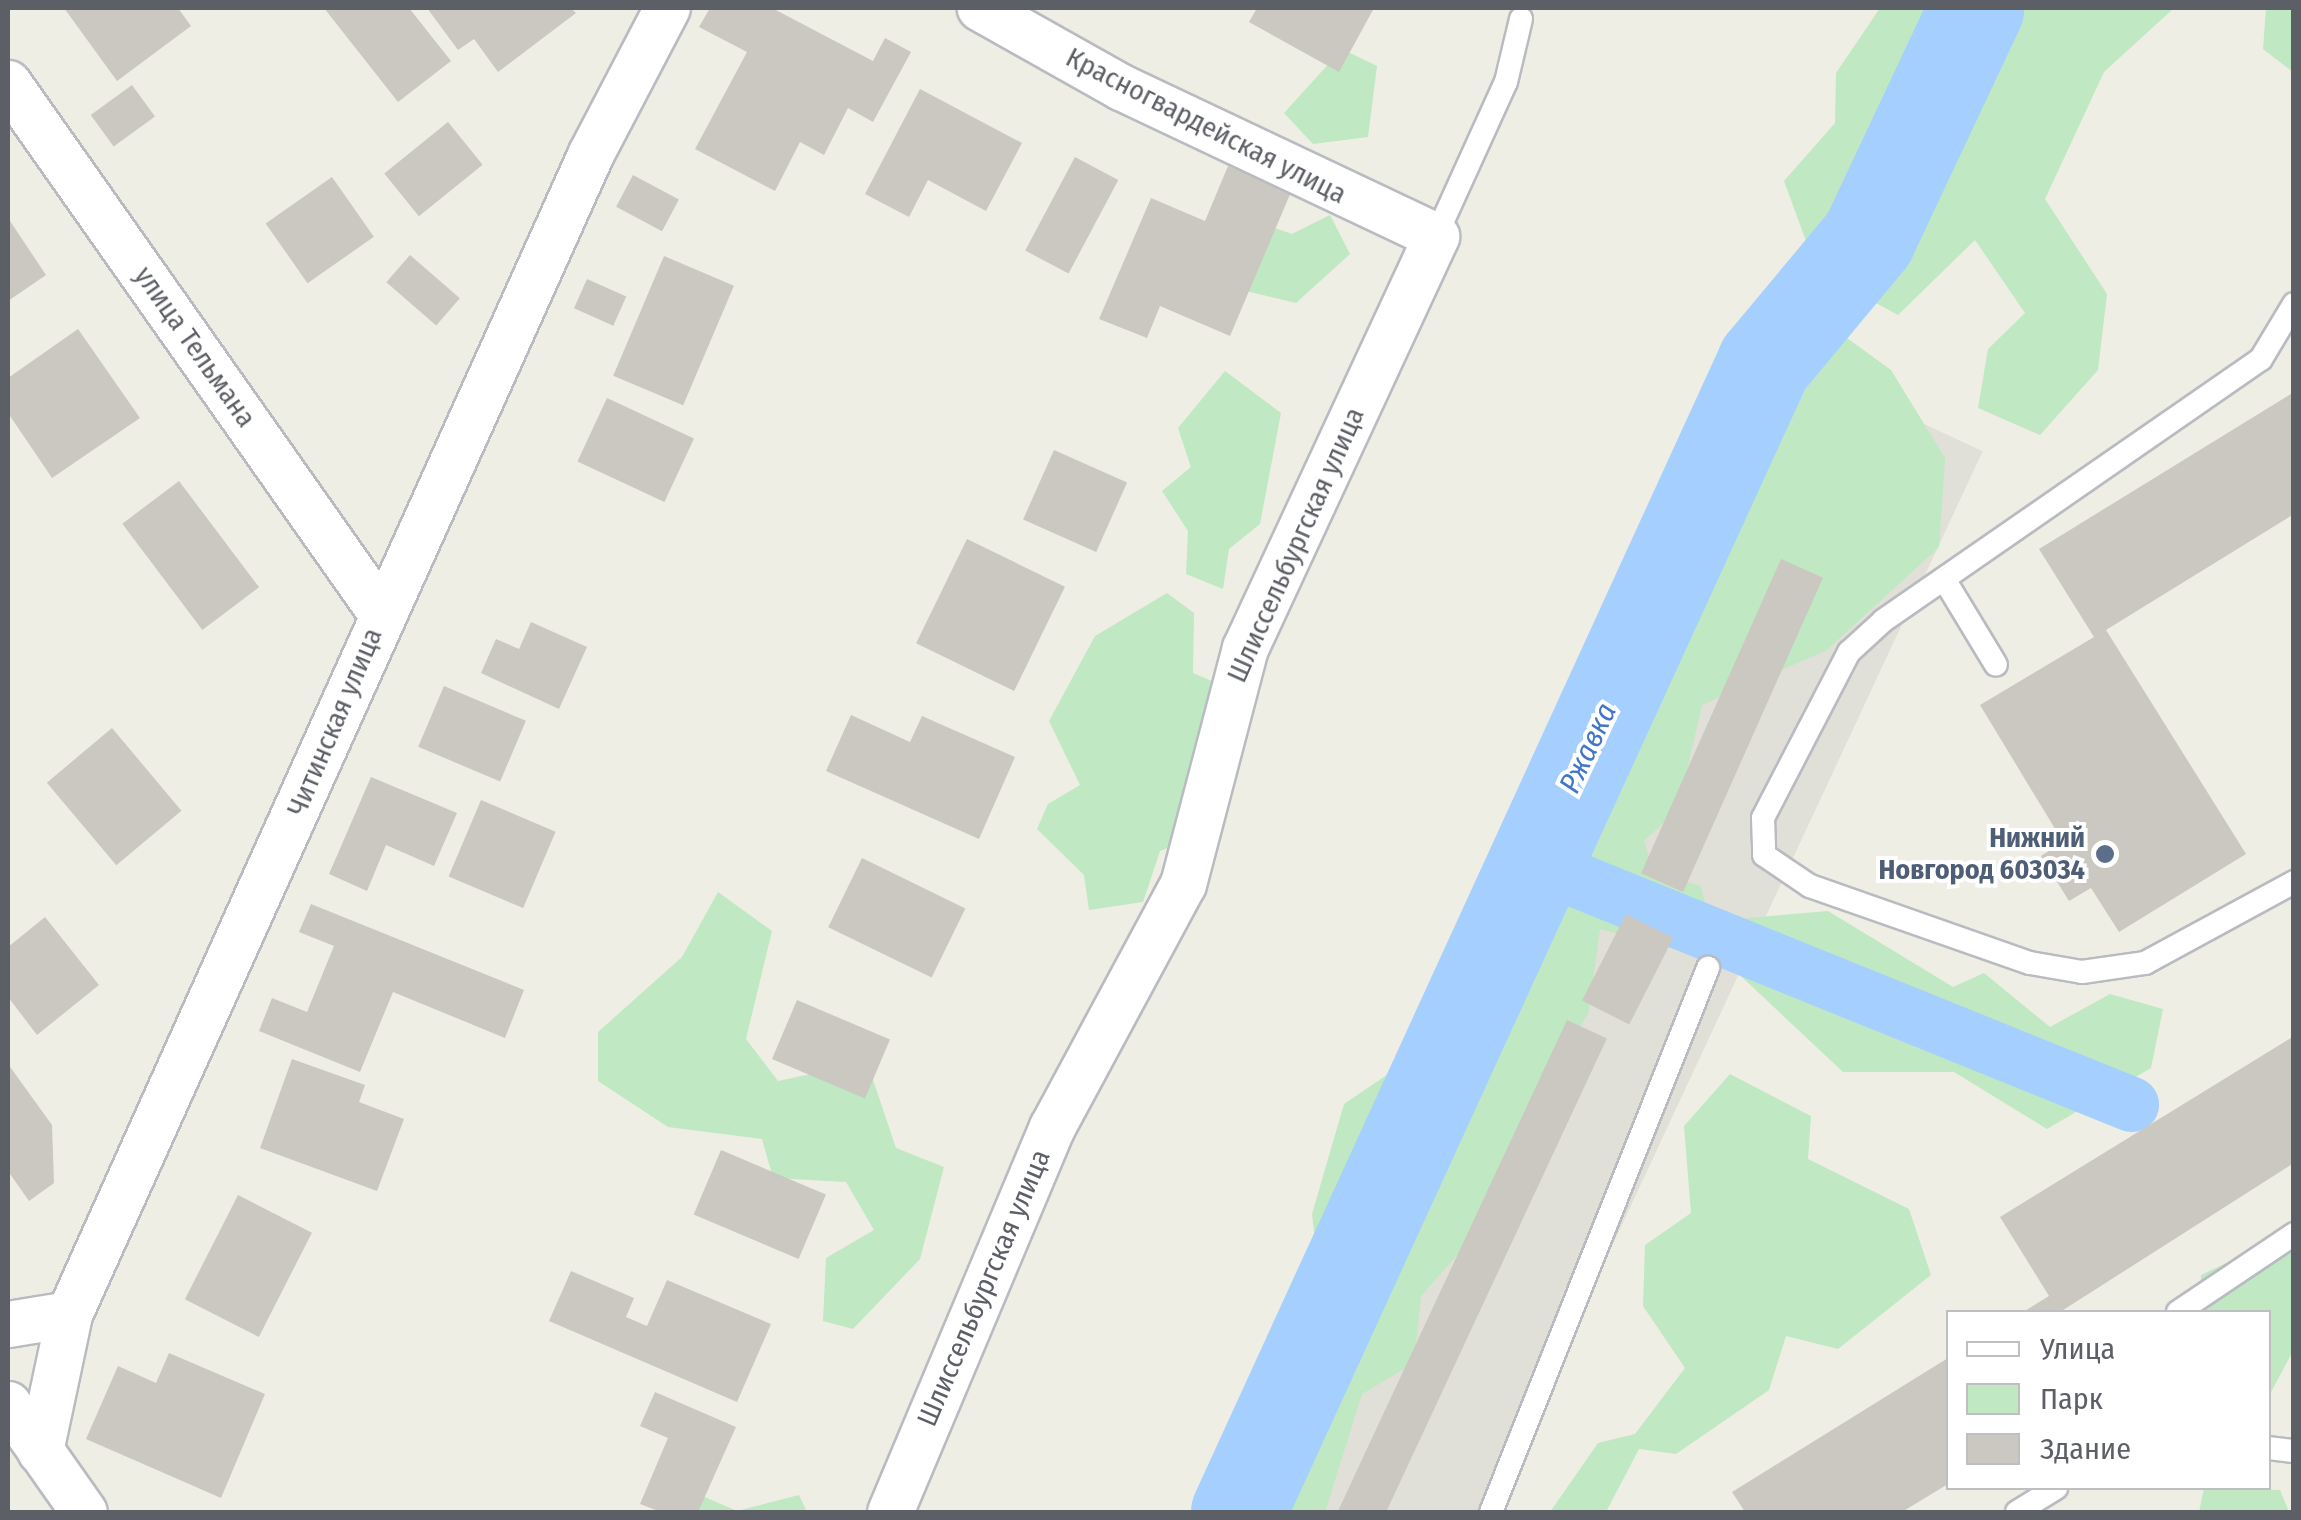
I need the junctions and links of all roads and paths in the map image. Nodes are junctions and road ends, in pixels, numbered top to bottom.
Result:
1 (667, 8) edge
2 (980, 8) edge
3 (1520, 19) dead end
4 (8, 83) edge
5 (1436, 236) junction
6 (2294, 304) edge
7 (1944, 579) junction
8 (382, 613) junction
9 (1996, 666) dead end
10 (2294, 882) edge
11 (1708, 968) dead end
12 (2294, 1234) edge
13 (2181, 1310) edge
14 (69, 1314) junction
15 (8, 1324) edge
16 (8, 1404) edge
17 (40, 1451) junction
18 (2053, 1490) edge
19 (84, 1512) edge
20 (890, 1512) edge
21 (1491, 1512) edge
22 (2017, 1512) edge

1 - 8 street, Читинская улица
2 - 5 street, Красногвардейская улица
3 - 5 lane, Шлиссельбургская улица
4 - 8 street, улица Тельмана
5 - 20 street, Шлиссельбургская улица
6 - 7 lane
7 - 9 lane
7 - 10 lane
8 - 14 street, Читинская улица
11 - 21 lane
12 - 13 lane
14 - 15 street
14 - 17 street, Читинская улица
16 - 17 street
17 - 19 street
18 - 22 lane

